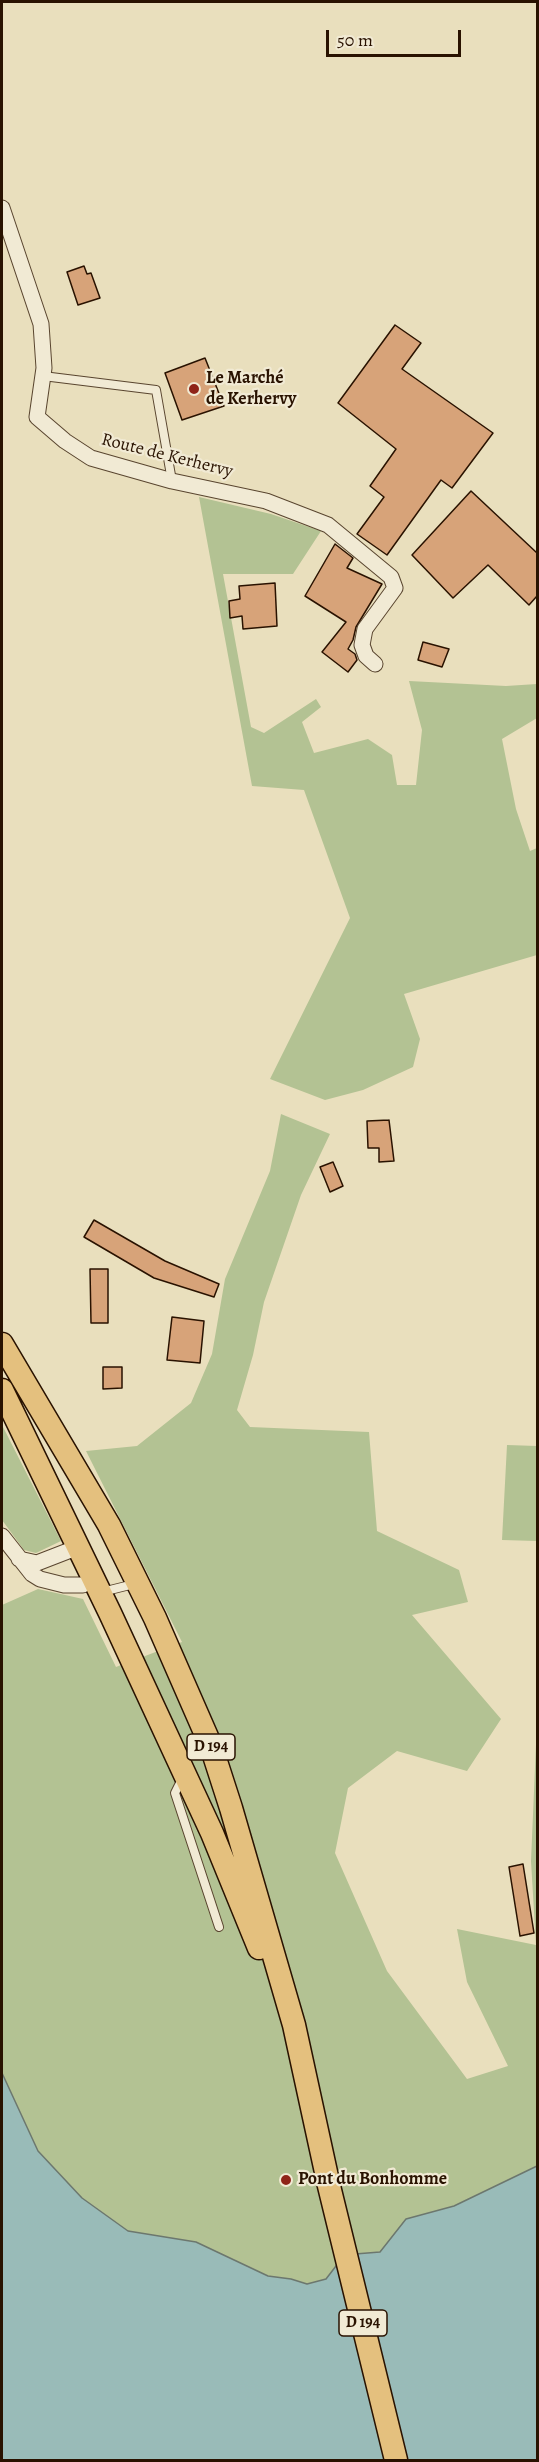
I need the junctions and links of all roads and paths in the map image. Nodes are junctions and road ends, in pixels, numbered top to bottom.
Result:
1 (2, 208) edge
2 (43, 376) junction
3 (172, 481) junction
4 (375, 664) dead end
5 (2, 1344) edge
6 (2, 1390) edge
7 (2, 1536) edge
8 (68, 1551) dead end
9 (19, 1559) junction
10 (138, 1583) junction
11 (92, 1589) junction
12 (184, 1775) junction
13 (219, 1927) dead end
14 (329, 2186) junction
15 (396, 2460) edge

1 - 2 street, Route de Kerhervy
2 - 3 street, Route de Kerhervy
2 - 3 lane
3 - 4 street, Route de Kerhervy
5 - 10 main road, D 194
6 - 11 main road, D 194
7 - 9 street
8 - 9 street
9 - 11 street
10 - 11 lane
10 - 14 main road, D 194
11 - 12 main road, D 194
12 - 13 lane
12 - 14 main road, D 194
14 - 15 main road, D 194

